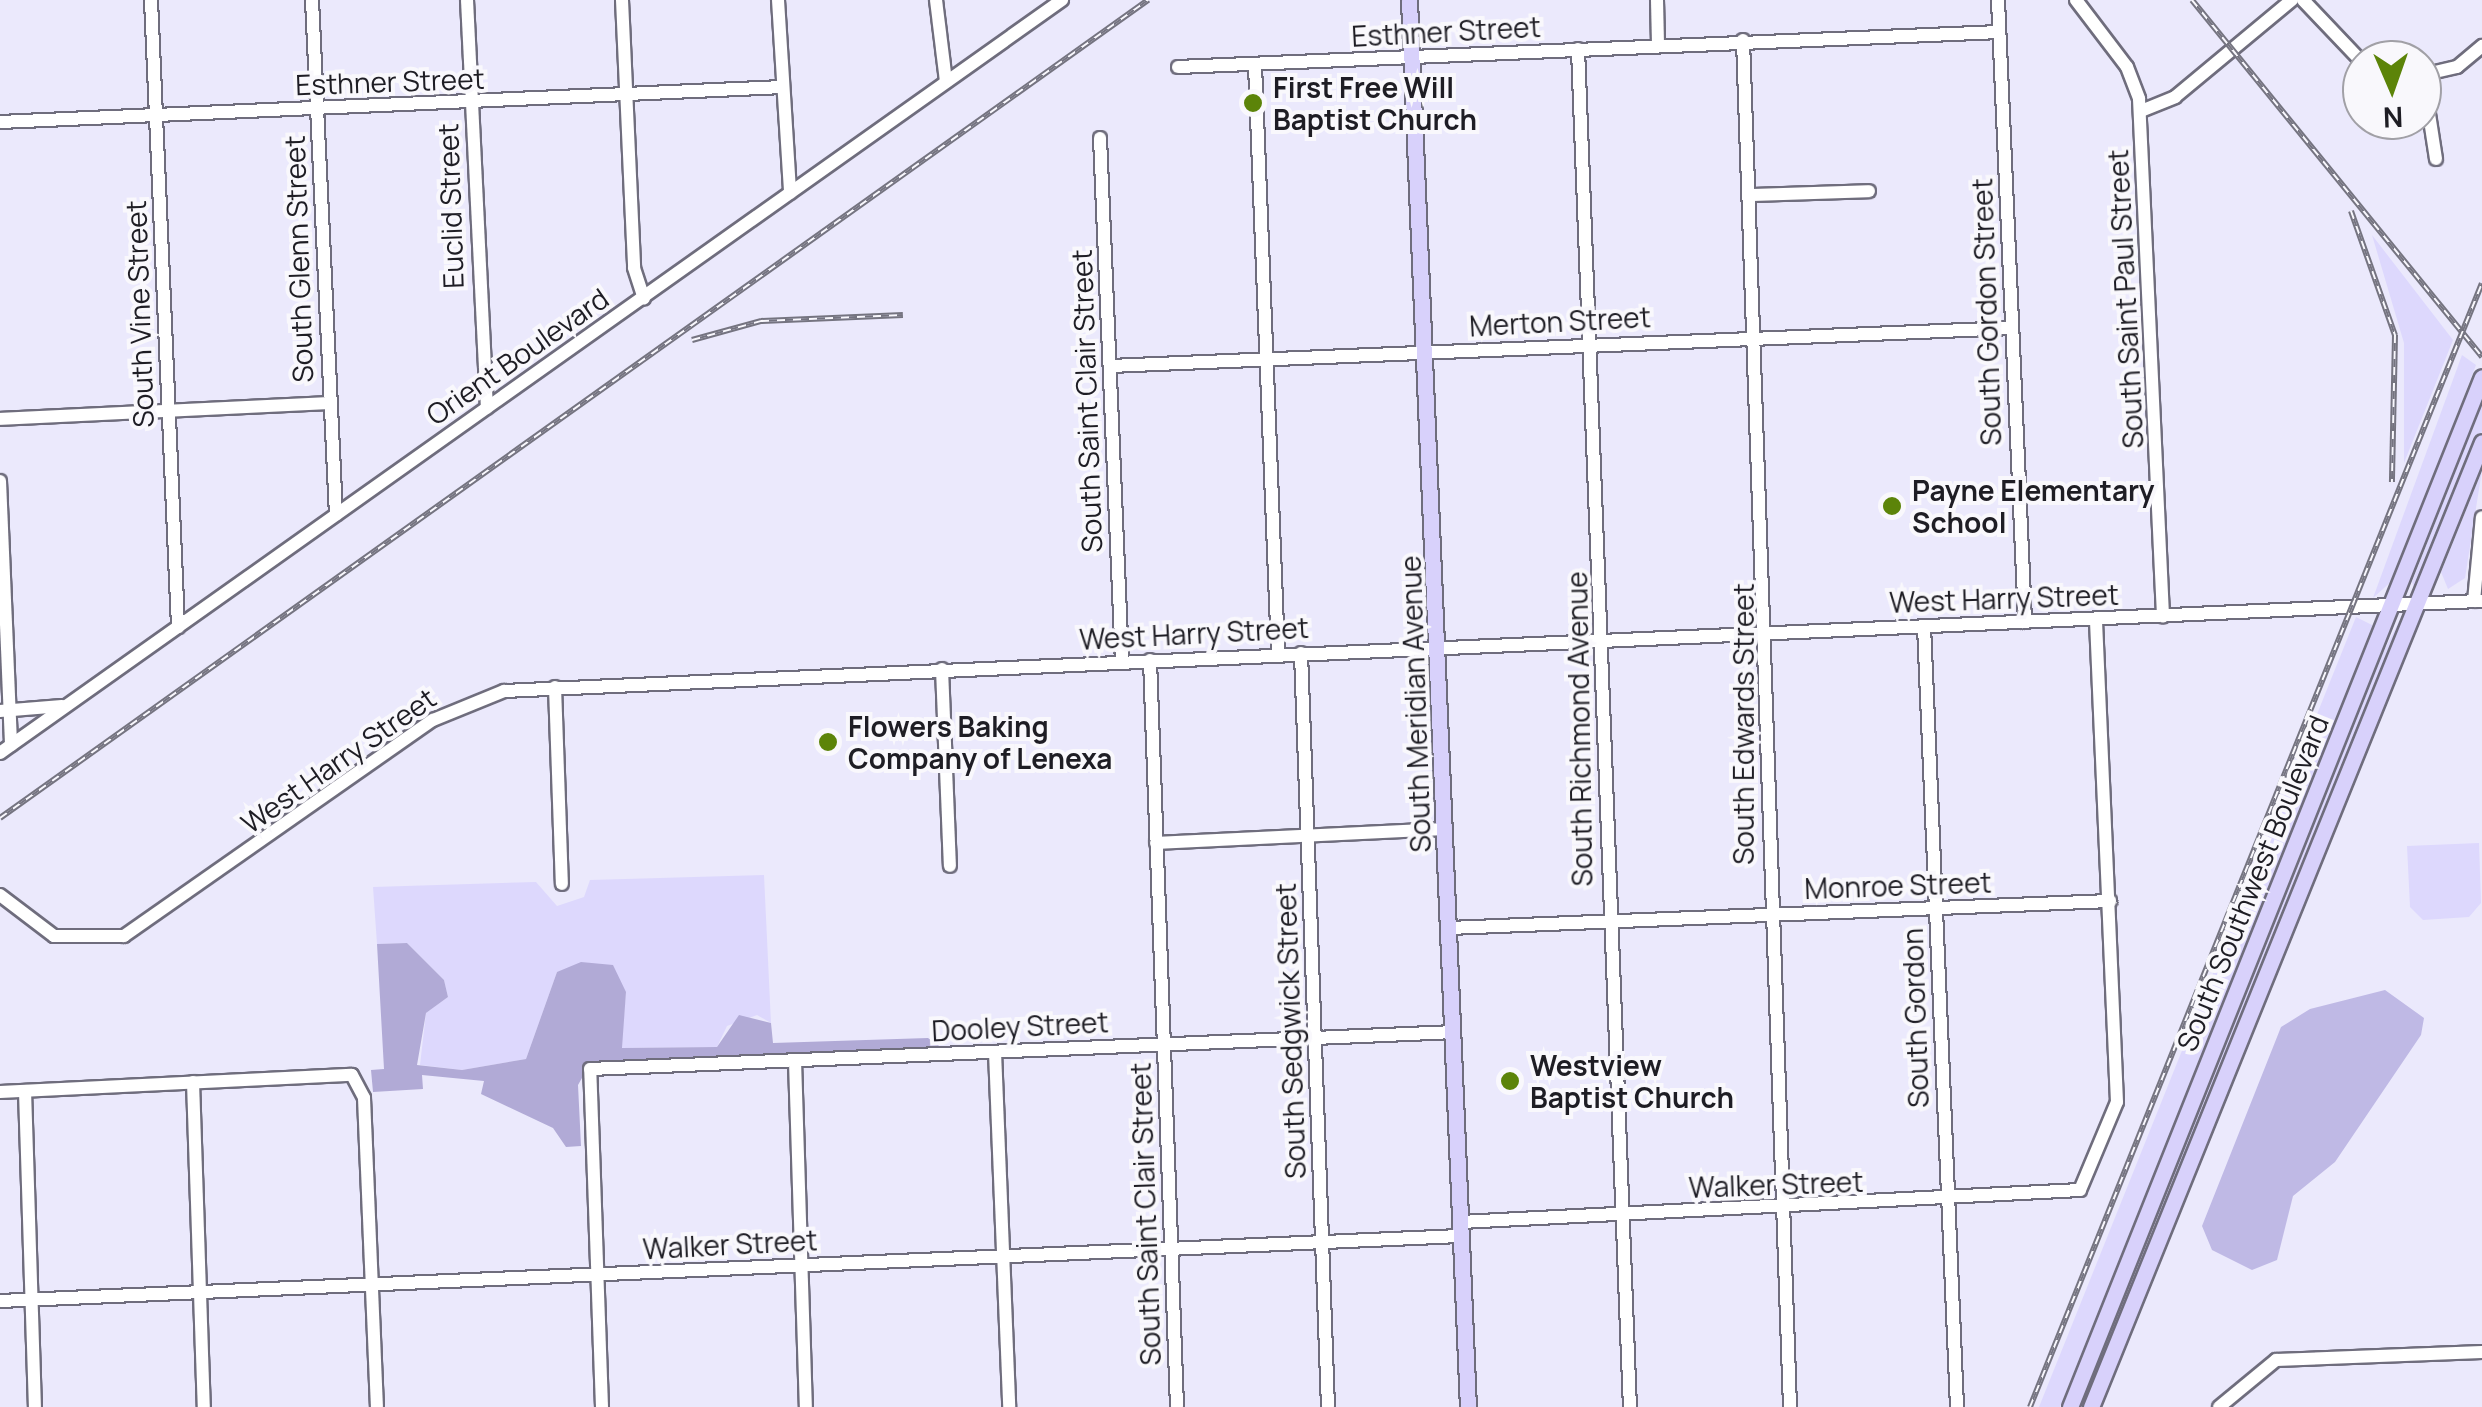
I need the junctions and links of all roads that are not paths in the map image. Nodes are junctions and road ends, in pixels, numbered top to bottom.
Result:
1 (151, 0) edge
2 (312, 0) edge
3 (467, 0) edge
4 (622, 0) edge
5 (778, 0) edge
6 (936, 0) edge
7 (1062, 0) edge
8 (1410, 0) edge
9 (1657, 0) edge
10 (1998, 0) edge
11 (2076, 0) edge
12 (2292, 0) edge
13 (2303, 0) edge
14 (1999, 32) junction
15 (1743, 40) junction
16 (2342, 41) edge
17 (1658, 44) junction
18 (2482, 46) edge
19 (1578, 49) junction
20 (1412, 58) junction
21 (1255, 65) junction
22 (1178, 67) dead end
23 (2442, 70) edge
24 (946, 82) junction
25 (782, 87) junction
26 (626, 94) junction
27 (471, 102) junction
28 (316, 109) junction
29 (2141, 111) junction
30 (156, 115) junction
31 (0, 122) edge
32 (1100, 138) dead end
33 (2433, 140) edge
34 (2436, 159) dead end
35 (1868, 190) dead end
36 (790, 193) junction
37 (1751, 195) junction
38 (644, 298) junction
39 (2012, 328) junction
40 (1758, 337) junction
41 (1591, 344) junction
42 (1426, 352) junction
43 (1269, 359) junction
44 (1110, 366) junction
45 (2482, 378) edge
46 (329, 403) junction
47 (487, 408) junction
48 (168, 410) junction
49 (0, 419) edge
50 (2482, 442) edge
51 (0, 481) edge
52 (336, 514) junction
53 (2482, 517) edge
54 (2478, 601) edge
55 (2419, 604) junction
56 (2390, 606) junction
57 (2163, 616) junction
58 (2096, 619) junction
59 (2025, 622) junction
60 (178, 626) junction
61 (1924, 626) junction
62 (1764, 633) junction
63 (1602, 640) junction
64 (1438, 646) junction
65 (1300, 653) junction
66 (1278, 654) junction
67 (1150, 660) junction
68 (1122, 662) junction
69 (942, 670) junction
70 (555, 687) junction
71 (66, 706) junction
72 (5, 711) edge
73 (6, 748) edge
74 (1444, 829) junction
75 (1310, 835) junction
76 (1156, 843) junction
77 (950, 866) dead end
78 (562, 884) dead end
79 (0, 895) edge
80 (2110, 901) junction
81 (1936, 909) junction
82 (1770, 915) junction
83 (1610, 922) junction
84 (1448, 928) junction
85 (1453, 1032) junction
86 (1315, 1038) junction
87 (1165, 1044) junction
88 (995, 1052) junction
89 (795, 1061) junction
90 (194, 1082) junction
91 (26, 1091) junction
92 (0, 1092) edge
93 (1948, 1202) junction
94 (1782, 1209) junction
95 (1623, 1216) junction
96 (1461, 1229) junction
97 (1321, 1242) junction
98 (1172, 1248) junction
99 (1008, 1256) junction
100 (801, 1266) junction
101 (597, 1275) junction
102 (372, 1285) junction
103 (202, 1292) junction
104 (32, 1300) junction
105 (0, 1301) edge
106 (2482, 1352) edge
107 (36, 1407) edge
108 (204, 1407) edge
109 (377, 1407) edge
110 (602, 1407) edge
111 (806, 1407) edge
112 (1009, 1407) edge
113 (1177, 1407) edge
114 (1328, 1407) edge
115 (1468, 1407) edge
116 (1630, 1407) edge
117 (1790, 1407) edge
118 (1957, 1407) edge
119 (2070, 1407) edge
120 (2091, 1407) edge
121 (2219, 1407) edge

1 - 30 street, South Vine Street
2 - 28 street, South Glenn Street
3 - 27 street, Euclid Street
4 - 26 street
5 - 25 street
6 - 24 street
7 - 24 street, Orient Boulevard
8 - 20 main road, South Meridian Avenue
9 - 17 street
10 - 14 street, South Gordon Street
11 - 29 street, South Saint Paul Street
12 - 29 street
13 - 16 street
14 - 15 street, Esthner Street
14 - 39 street, South Gordon Street
15 - 17 street, Esthner Street
15 - 37 street, South Edwards Street
17 - 19 street, Esthner Street
18 - 23 street
19 - 20 street, Esthner Street
19 - 41 street, South Richmond Avenue
20 - 21 street, Esthner Street
20 - 42 main road, South Meridian Avenue
21 - 22 street, Esthner Street
21 - 43 street
24 - 36 street, Orient Boulevard
25 - 26 street, Esthner Street
25 - 36 street
26 - 27 street, Esthner Street
26 - 38 street
27 - 28 street, Esthner Street
27 - 47 street, Euclid Street
28 - 30 street, Esthner Street
28 - 46 street, South Glenn Street
29 - 57 street, South Saint Paul Street
30 - 31 street, Esthner Street
30 - 48 street, South Vine Street
32 - 44 street, South Saint Clair Street
33 - 34 street
35 - 37 street
36 - 38 street, Orient Boulevard
37 - 40 street, South Edwards Street
38 - 47 street, Orient Boulevard
39 - 40 street, Merton Street
39 - 59 street, South Gordon Street
40 - 41 street, Merton Street
40 - 62 street, South Edwards Street
41 - 42 street, Merton Street
41 - 63 street, South Richmond Avenue
42 - 43 street, Merton Street
42 - 64 main road, South Meridian Avenue
43 - 44 street, Merton Street
43 - 66 street
44 - 68 street, South Saint Clair Street
45 - 56 main road, South Southwest Boulevard
46 - 48 street
46 - 52 street, South Glenn Street
47 - 52 street, Orient Boulevard
48 - 49 street
48 - 60 street, South Vine Street
50 - 55 main road, South Southwest Boulevard
51 - 72 street
52 - 60 street, Orient Boulevard
53 - 54 street
54 - 55 street, West Harry Street
55 - 56 street, West Harry Street
55 - 120 main road, South Southwest Boulevard
56 - 57 street, West Harry Street
56 - 119 main road, South Southwest Boulevard
57 - 58 street, West Harry Street
58 - 59 street, West Harry Street
58 - 80 street
59 - 61 street, West Harry Street
60 - 71 street, Orient Boulevard
61 - 62 street, West Harry Street
61 - 81 street, South Gordon
62 - 63 street, West Harry Street
62 - 82 street, South Edwards Street
63 - 64 street, West Harry Street
63 - 83 street, South Richmond Avenue
64 - 65 street, West Harry Street
64 - 74 main road, South Meridian Avenue
65 - 66 street, West Harry Street
65 - 75 street, South Sedgwick Street
66 - 67 street, West Harry Street
67 - 68 street, West Harry Street
67 - 76 street, South Saint Clair Street
68 - 69 street, West Harry Street
69 - 70 street, West Harry Street
69 - 77 street
70 - 78 street
70 - 79 street, West Harry Street
71 - 72 street
71 - 73 street, Orient Boulevard
72 - 73 street
74 - 75 street
74 - 84 main road, South Meridian Avenue
75 - 76 street
75 - 86 street, South Sedgwick Street
76 - 87 street, South Saint Clair Street
80 - 81 street, Monroe Street
80 - 93 street, Walker Street
81 - 82 street, Monroe Street
81 - 93 street, South Gordon
82 - 83 street, Monroe Street
82 - 94 street, South Edwards Street
83 - 84 street, Monroe Street
83 - 95 street, South Richmond Avenue
84 - 85 main road, South Meridian Avenue
85 - 86 street, Dooley Street
85 - 96 main road, South Meridian Avenue
86 - 87 street, Dooley Street
86 - 97 street, South Sedgwick Street
87 - 88 street, Dooley Street
87 - 98 street, South Saint Clair Street
88 - 89 street, Dooley Street
88 - 99 street
89 - 100 street
89 - 101 street, Dooley Street
90 - 91 street
90 - 102 street
90 - 103 street
91 - 92 street
91 - 104 street
93 - 94 street, Walker Street
93 - 118 street, South Gordon
94 - 95 street, Walker Street
94 - 117 street, South Edwards Street
95 - 96 street, Walker Street
95 - 116 street, South Richmond Avenue
96 - 97 street, Walker Street
96 - 115 main road, South Meridian Avenue
97 - 98 street, Walker Street
97 - 114 street, South Sedgwick Street
98 - 99 street, Walker Street
98 - 113 street, South Saint Clair Street
99 - 100 street, Walker Street
99 - 112 street
100 - 101 street, Walker Street
100 - 111 street
101 - 102 street, Walker Street
101 - 110 street
102 - 103 street, Walker Street
102 - 109 street
103 - 104 street, Walker Street
103 - 108 street
104 - 105 street, Walker Street
104 - 107 street
106 - 121 street

